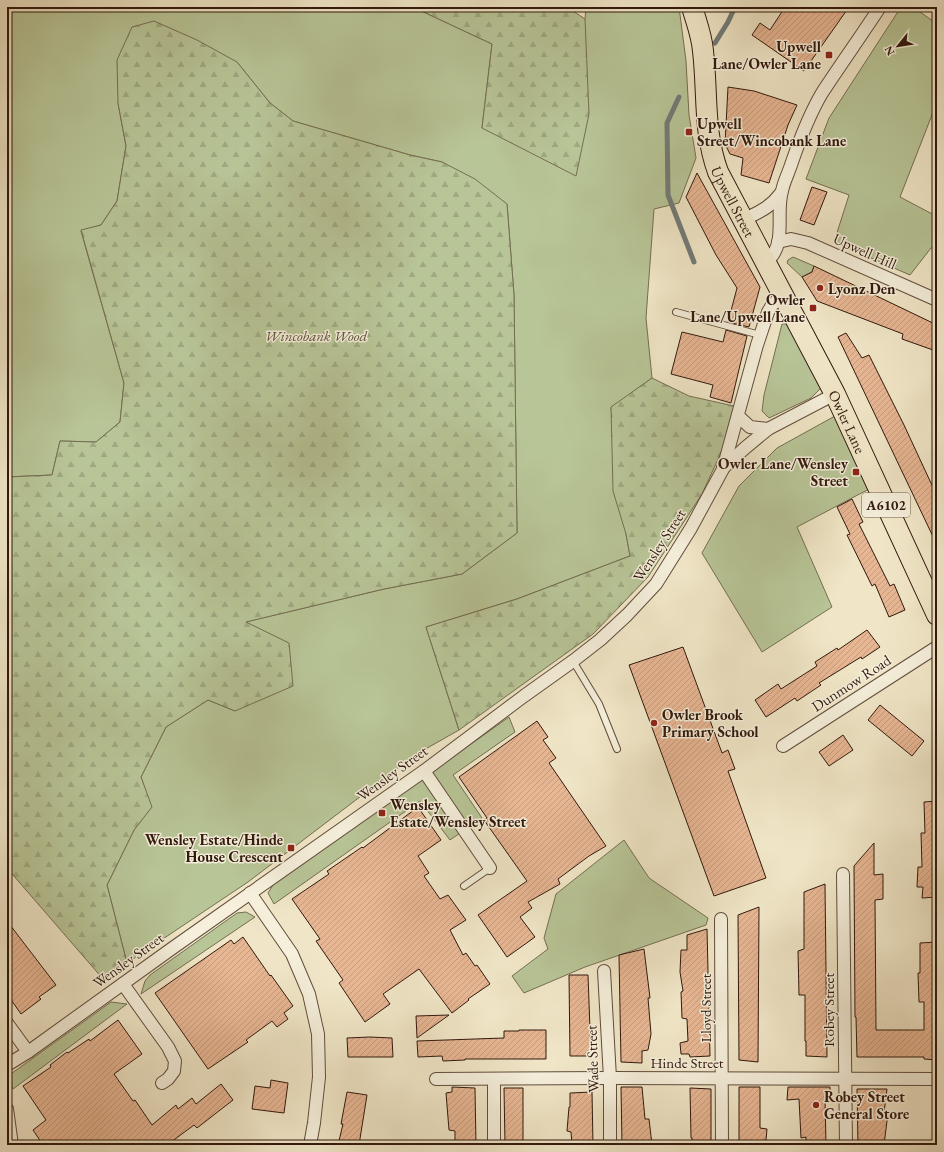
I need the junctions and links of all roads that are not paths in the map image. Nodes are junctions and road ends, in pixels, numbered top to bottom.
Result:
1 (692, 7) edge
2 (880, 7) edge
3 (781, 192) junction
4 (743, 220) junction
5 (778, 242) junction
6 (766, 262) junction
7 (783, 295) junction
8 (937, 300) edge
9 (676, 312) dead end
10 (758, 340) junction
11 (835, 394) junction
12 (738, 416) junction
13 (768, 429) junction
14 (723, 469) junction
15 (937, 615) edge
16 (937, 647) edge
17 (573, 661) junction
18 (783, 746) dead end
19 (617, 749) dead end
20 (424, 771) junction
21 (490, 868) joint
22 (843, 874) dead end
23 (464, 886) dead end
24 (250, 893) junction
25 (721, 919) dead end
26 (604, 971) dead end
27 (124, 984) junction
28 (7, 1022) edge
29 (28, 1052) junction
30 (7, 1065) edge
31 (610, 1078) junction
32 (721, 1078) junction
33 (436, 1079) dead end
34 (494, 1079) junction
35 (845, 1079) junction
36 (937, 1079) edge
37 (162, 1083) dead end
38 (7, 1109) edge
39 (12, 1145) edge
40 (310, 1145) edge
41 (494, 1145) edge
42 (610, 1145) edge
43 (722, 1145) edge
44 (846, 1145) edge

1 - 4 main road, Upwell Street / A6102
2 - 3 street
3 - 4 street
3 - 5 street
4 - 6 main road, Upwell Street / A6102
5 - 6 street
5 - 8 street, Upwell Hill
6 - 7 main road, Upwell Street / A6102
7 - 10 street, Wensley Street
7 - 11 main road, Owler Lane / A6102
9 - 10 lane
10 - 12 street, Wensley Street
11 - 13 street, Wensley Street
11 - 15 main road, Owler Lane / A6102
12 - 13 street
12 - 14 street, Wensley Street
13 - 14 street, Wensley Street
14 - 17 street, Wensley Street
16 - 18 street, Dunmow Road
17 - 19 lane
17 - 20 street, Wensley Street
20 - 21 street
20 - 24 street, Wensley Street
21 - 23 lane
22 - 35 street, Robey Street
24 - 27 street, Wensley Street
24 - 40 street
25 - 32 street, Lloyd Street
26 - 31 street, Wade Street
27 - 29 street, Wensley Street
27 - 37 street
28 - 29 street
29 - 30 street, Wensley Street
31 - 32 street, Hinde Street
31 - 34 street, Hinde Street
31 - 42 street, Wade Street
32 - 35 street, Hinde Street
32 - 43 street, Lloyd Street
33 - 34 street, Hinde Street
34 - 41 street
35 - 36 street, Hinde Street
35 - 44 street, Robey Street
38 - 39 street

